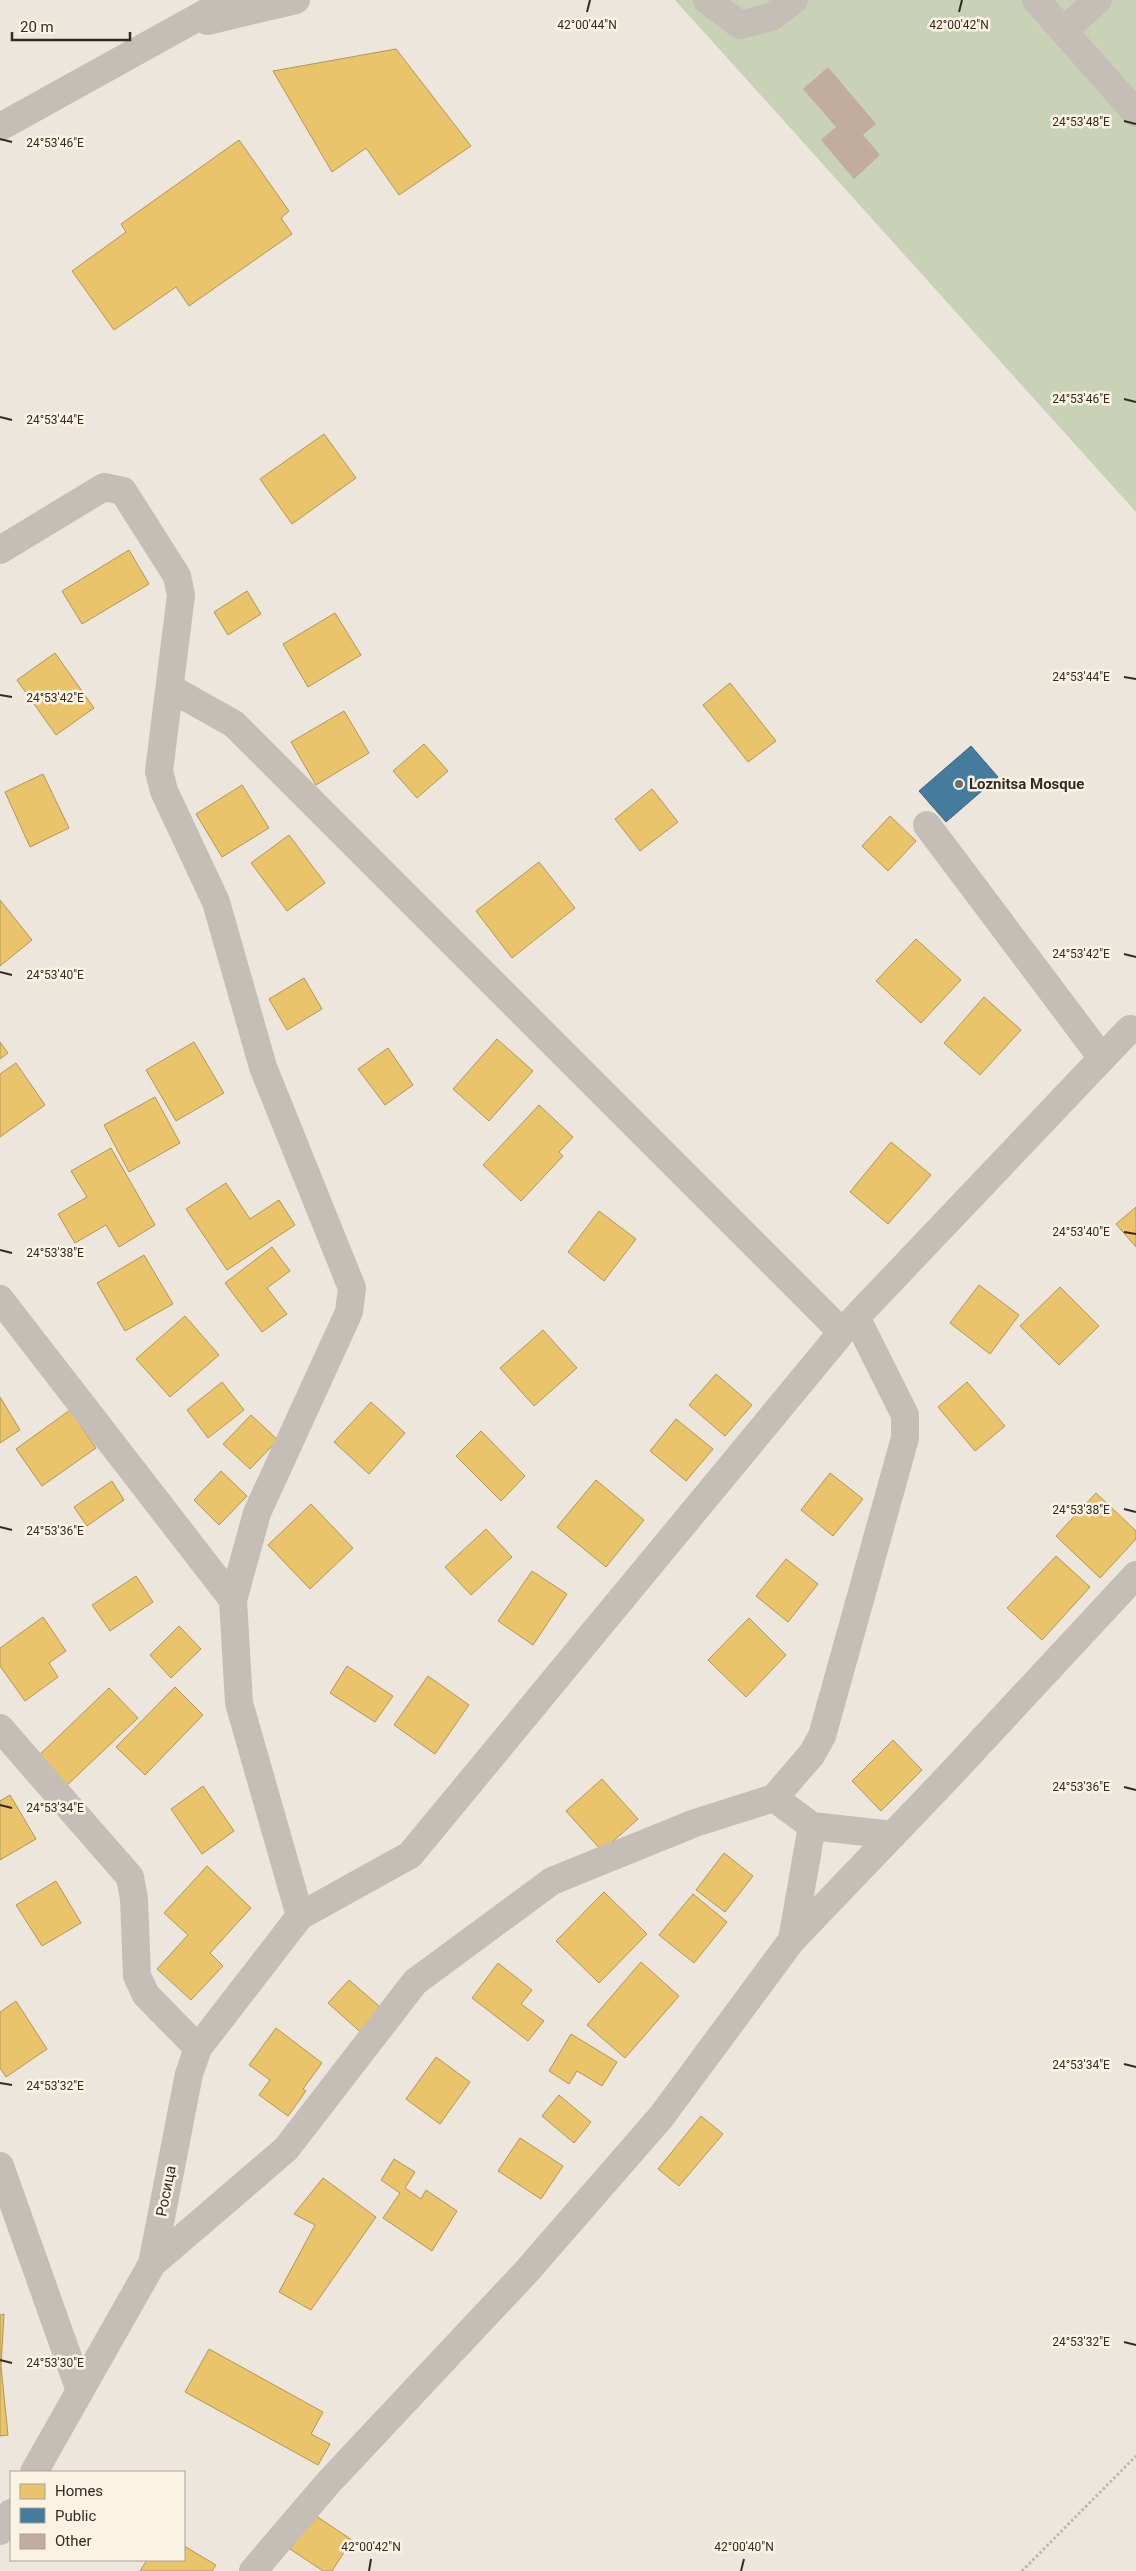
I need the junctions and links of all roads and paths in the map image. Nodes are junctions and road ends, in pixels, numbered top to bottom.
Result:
1 (229, 0) edge
2 (296, 0) edge
3 (707, 0) edge
4 (794, 0) edge
5 (1036, 0) edge
6 (1098, 0) edge
7 (176, 29) junction
8 (1063, 31) junction
9 (1136, 114) edge
10 (0, 127) edge
11 (0, 550) edge
12 (170, 688) junction
13 (927, 825) dead end
14 (1130, 1029) dead end
15 (1102, 1058) junction
16 (0, 1299) edge
17 (850, 1326) junction
18 (1136, 1575) edge
19 (234, 1600) junction
20 (0, 1728) edge
21 (774, 1798) junction
22 (812, 1826) junction
23 (893, 1835) junction
24 (300, 1916) junction
25 (792, 1940) junction
26 (198, 2048) junction
27 (0, 2166) edge
28 (152, 2264) junction
29 (80, 2391) junction
30 (1136, 2456) edge
31 (35, 2471) edge
32 (10, 2515) edge
33 (0, 2531) edge
34 (252, 2571) edge
35 (1022, 2571) edge

1 - 7 street
2 - 7 street
3 - 4 street
5 - 8 street
6 - 8 street
7 - 10 street
8 - 9 street
11 - 12 street
12 - 17 street
12 - 19 street
13 - 15 street
14 - 15 street
15 - 17 street
16 - 19 street
17 - 21 street
17 - 24 street
18 - 23 street
19 - 24 street
20 - 26 street
21 - 22 street
21 - 28 street
22 - 23 street
22 - 25 street
23 - 25 street
24 - 26 street, Росица
25 - 34 street
26 - 28 street, Росица
27 - 29 street
28 - 29 street, Росица
29 - 31 street, Росица
30 - 35 path
32 - 33 street

